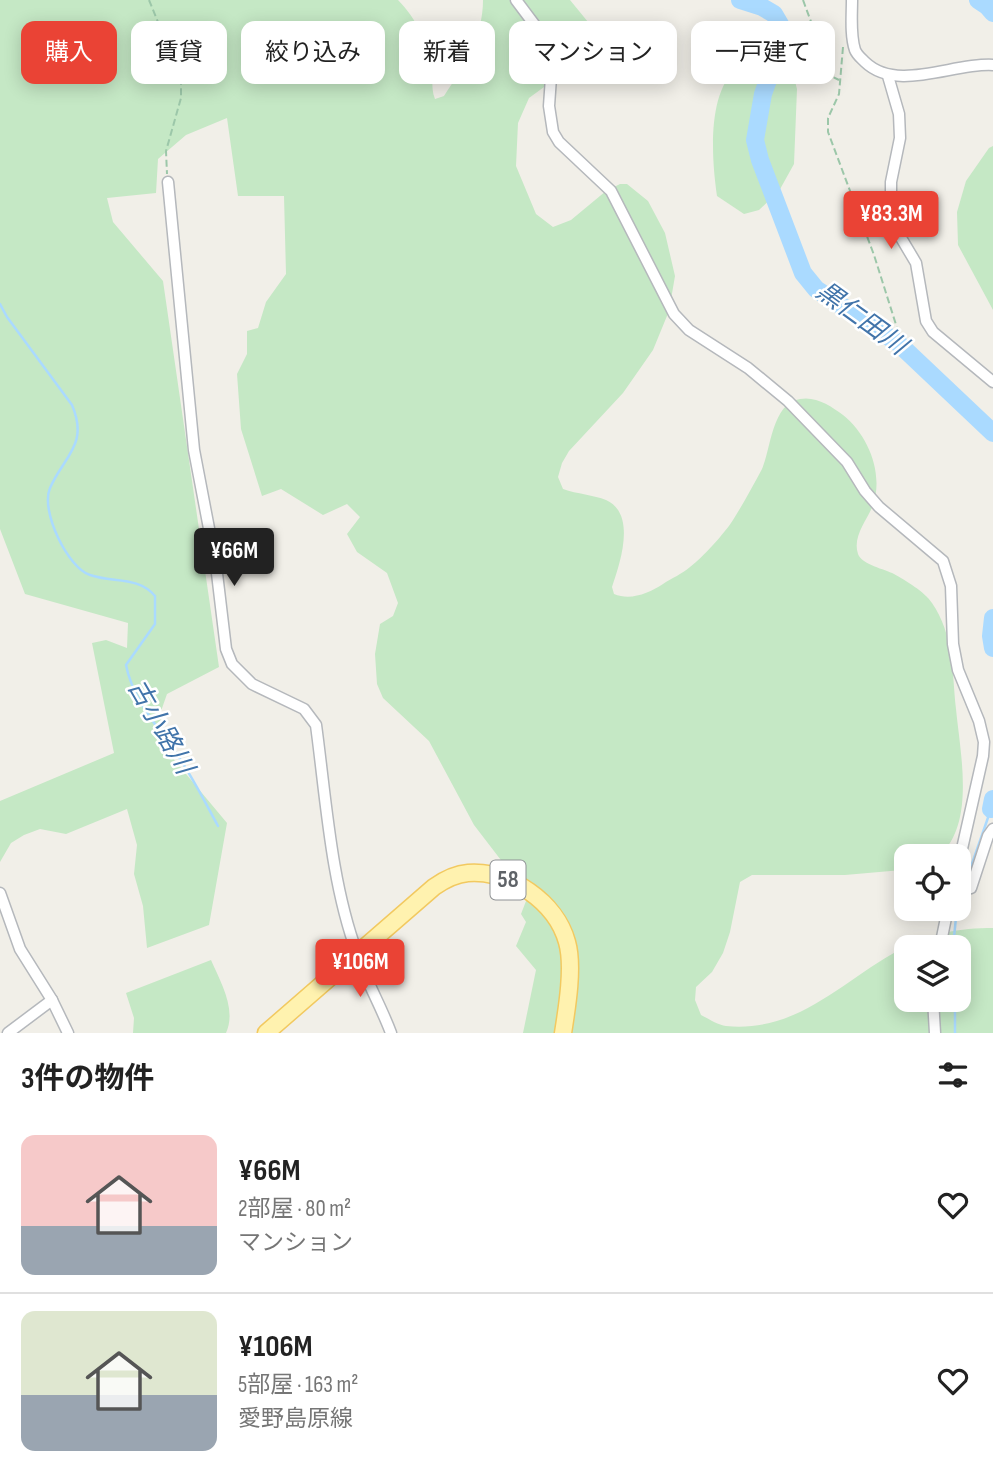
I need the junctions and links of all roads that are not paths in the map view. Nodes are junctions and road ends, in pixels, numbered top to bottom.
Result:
1 (516, 0) edge
2 (852, 0) edge
3 (993, 65) edge
4 (888, 76) junction
5 (168, 182) road end
6 (993, 382) edge
7 (993, 829) edge
8 (963, 844) edge
9 (971, 888) edge
10 (0, 893) edge
11 (356, 953) junction
12 (52, 1000) junction
13 (934, 1012) edge
14 (8, 1033) edge
15 (68, 1033) edge
16 (265, 1033) edge
17 (391, 1033) edge
18 (563, 1033) edge
19 (935, 1033) edge

1 - 8 street
2 - 4 street
3 - 4 street
4 - 6 street
5 - 11 street
7 - 9 street
10 - 12 street
11 - 16 main road, 58
11 - 17 street
11 - 18 main road, 58
12 - 14 street
12 - 15 street
13 - 19 street

